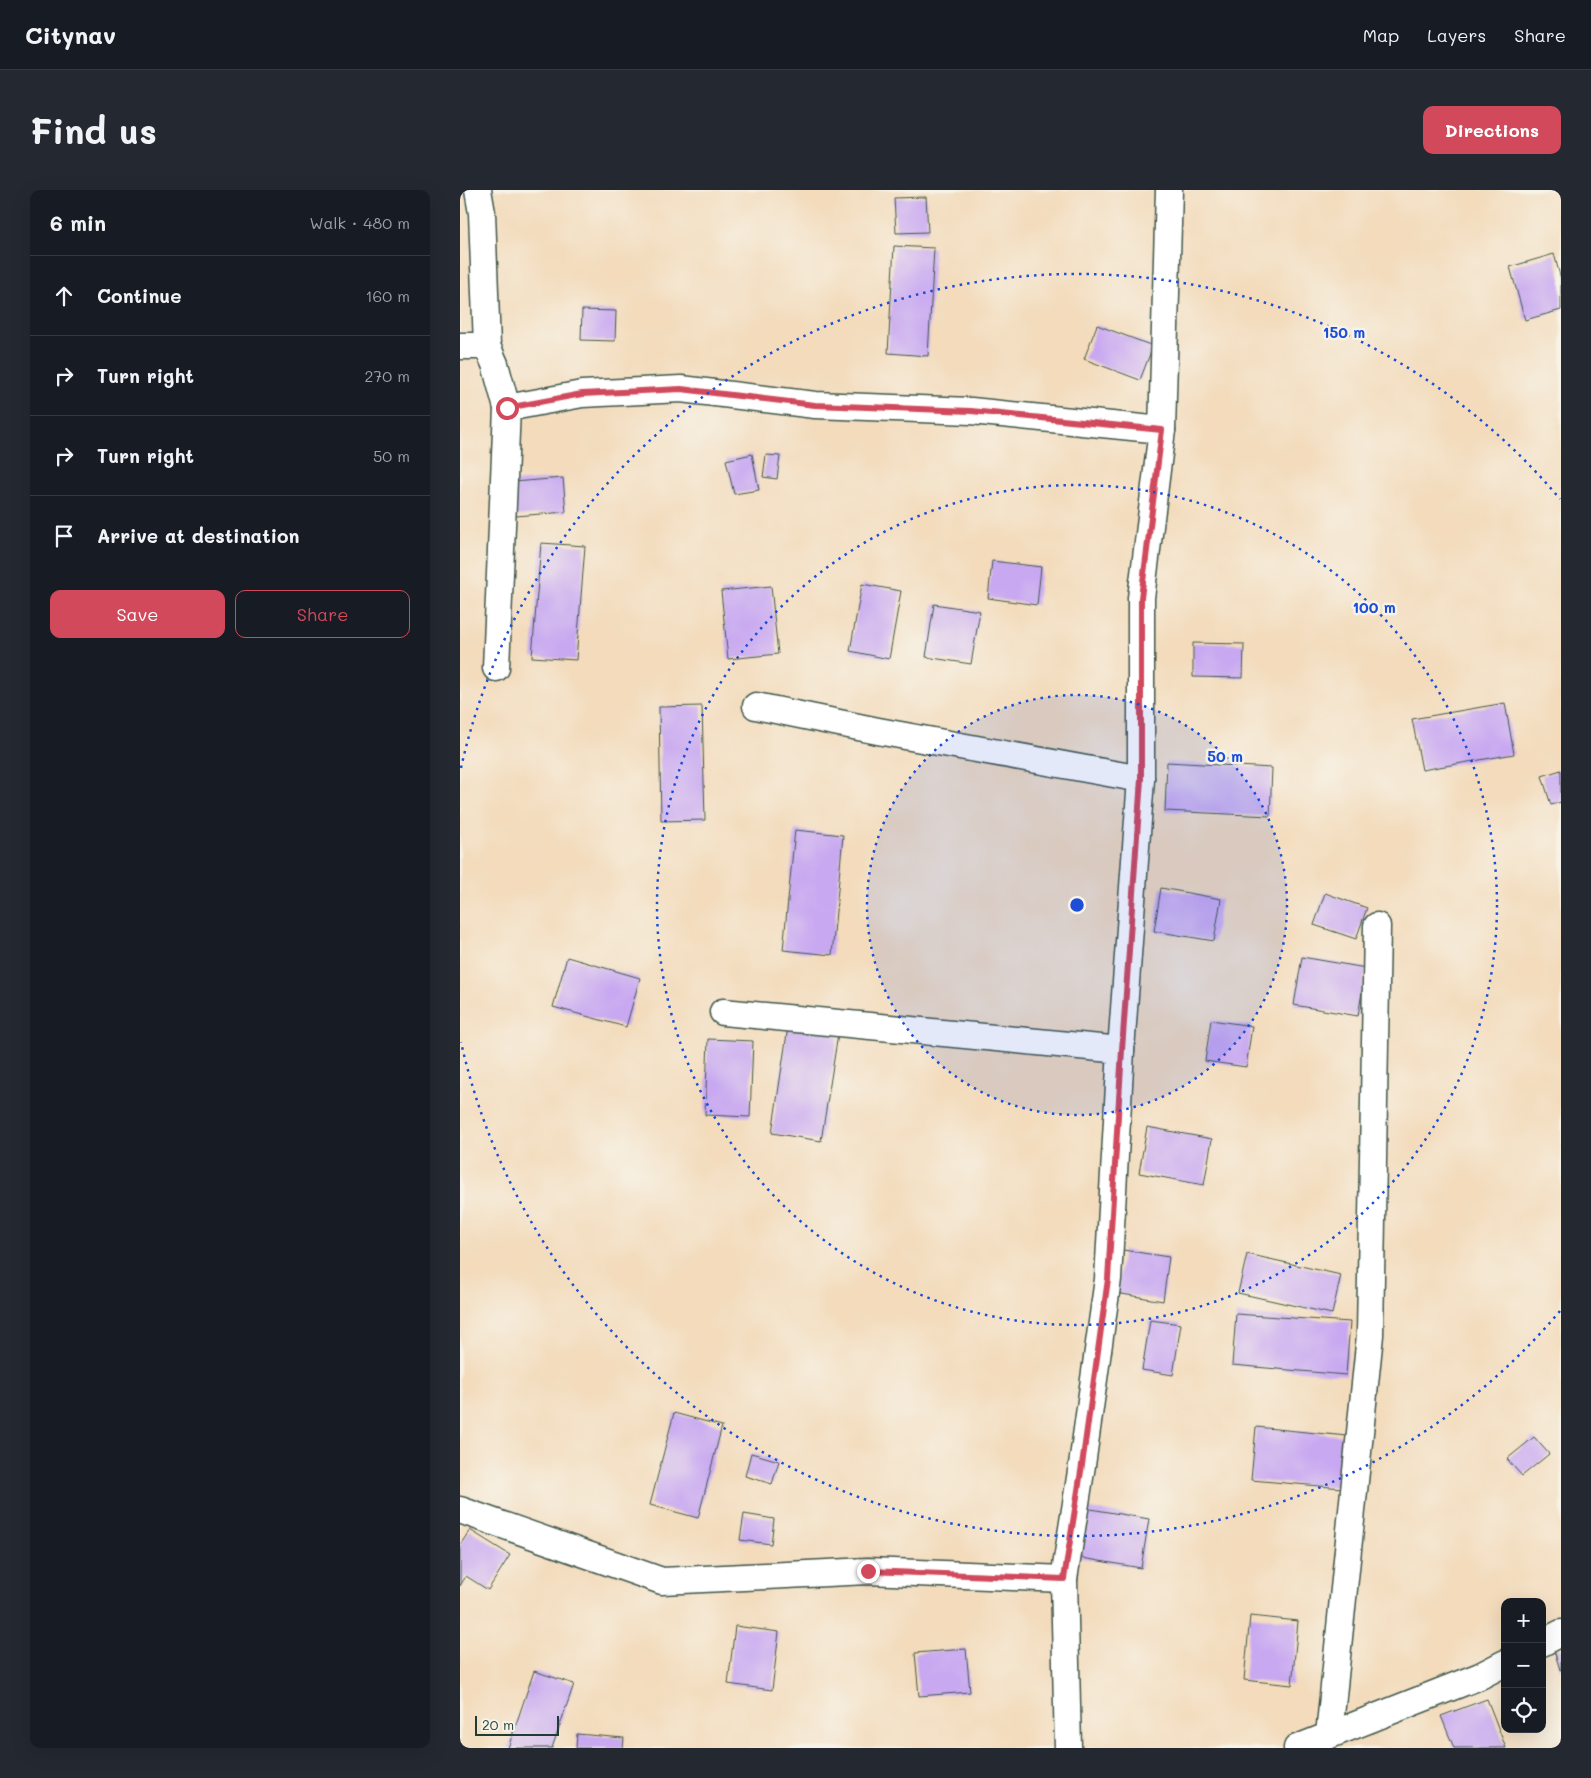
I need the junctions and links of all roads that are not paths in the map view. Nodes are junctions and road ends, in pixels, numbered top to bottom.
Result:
1 (478, 190) edge
2 (1169, 190) edge
3 (460, 346) edge
4 (487, 346) junction
5 (507, 408) junction
6 (1162, 430) junction
7 (496, 668) dead end
8 (756, 706) dead end
9 (1141, 779) junction
10 (1377, 926) dead end
11 (723, 1012) dead end
12 (1122, 1050) junction
13 (460, 1510) edge
14 (1064, 1579) junction
15 (1561, 1633) edge
16 (1546, 1641) edge
17 (1501, 1665) edge
18 (1329, 1735) junction
19 (1068, 1748) edge
20 (1297, 1748) edge

1 - 4 street
2 - 6 street
3 - 4 street
4 - 5 street
5 - 6 street
5 - 7 street
6 - 9 street
8 - 9 street
9 - 12 street
10 - 18 street
11 - 12 street
12 - 14 street
13 - 14 street
14 - 19 street
15 - 16 street
17 - 18 street
18 - 20 street

